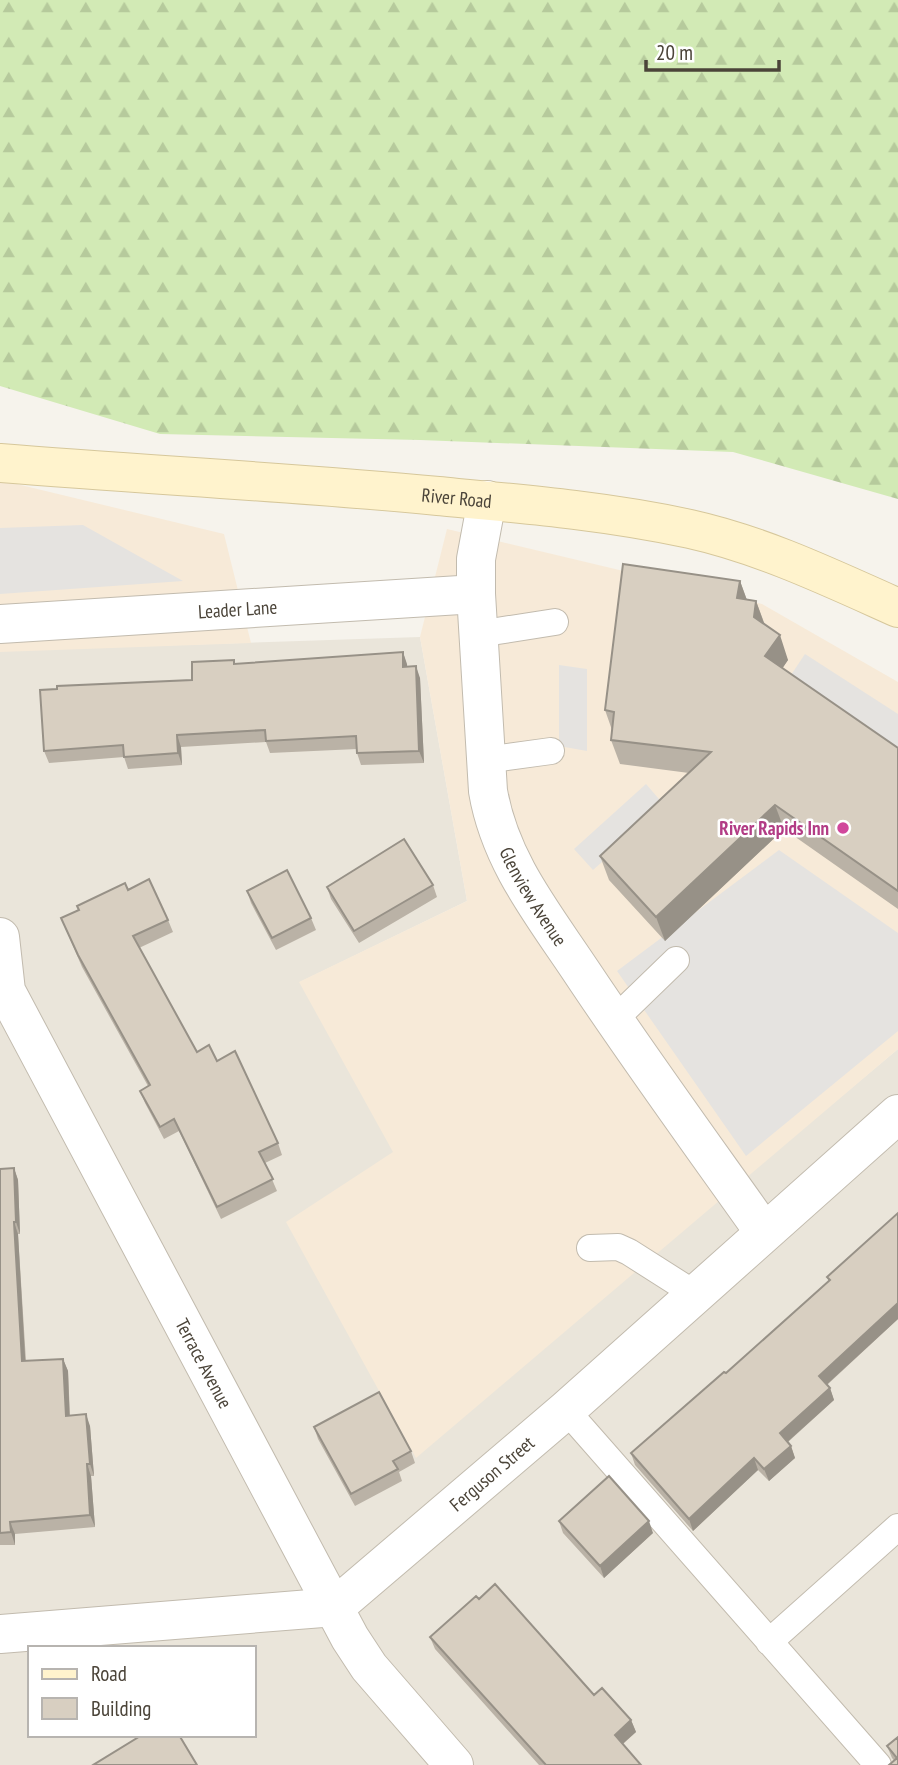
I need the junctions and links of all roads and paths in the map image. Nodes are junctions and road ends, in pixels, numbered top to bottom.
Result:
1 (0, 463) edge
2 (487, 500) junction
3 (476, 594) junction
4 (898, 608) edge
5 (555, 622) dead end
6 (0, 624) edge
7 (478, 634) junction
8 (551, 751) dead end
9 (485, 760) junction
10 (0, 937) edge
11 (676, 960) dead end
12 (614, 1020) junction
13 (898, 1114) edge
14 (764, 1232) junction
15 (590, 1248) dead end
16 (695, 1294) junction
17 (566, 1410) junction
18 (898, 1527) edge
19 (335, 1607) junction
20 (0, 1634) edge
21 (769, 1642) junction
22 (454, 1765) edge
23 (878, 1765) edge

1 - 2 main road, River Road
2 - 3 street, Glenview Avenue
2 - 4 main road, River Road
3 - 6 street, Leader Lane
3 - 7 street, Glenview Avenue
5 - 7 lane
7 - 9 street, Glenview Avenue
8 - 9 lane
9 - 12 street, Glenview Avenue
10 - 19 street, Terrace Avenue
11 - 12 lane
12 - 14 street, Glenview Avenue
13 - 14 street, Ferguson Street
14 - 16 street, Ferguson Street
15 - 16 lane
16 - 17 street, Ferguson Street
17 - 19 street, Ferguson Street
17 - 21 lane
18 - 21 lane
19 - 20 street
19 - 22 street, Terrace Avenue
21 - 23 lane

